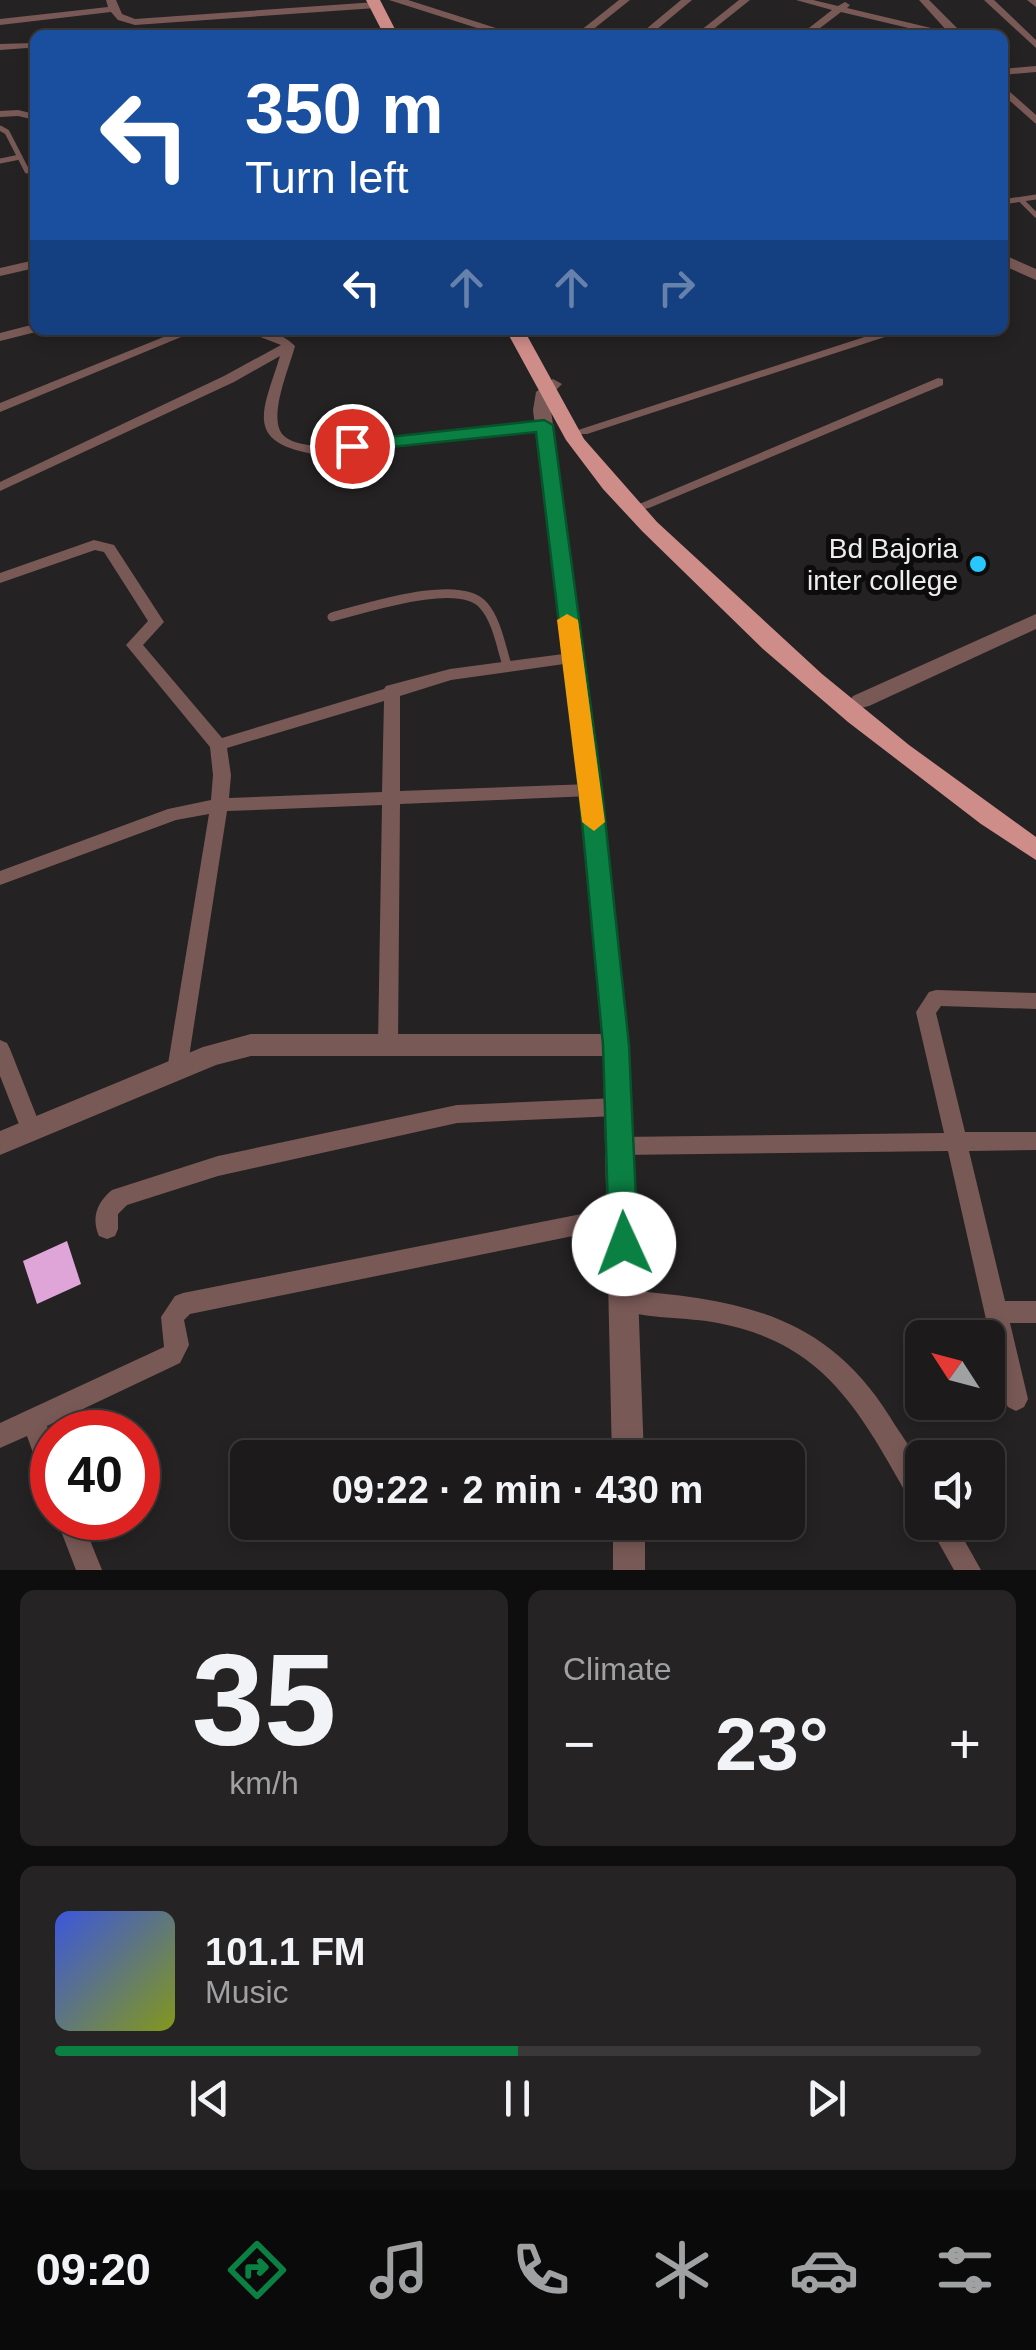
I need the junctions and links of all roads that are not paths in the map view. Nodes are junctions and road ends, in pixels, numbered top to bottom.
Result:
1 (394, 0) edge
2 (625, 0) edge
3 (687, 0) edge
4 (746, 0) edge
5 (801, 0) edge
6 (852, 0) edge
7 (924, 0) edge
8 (989, 0) edge
9 (377, 2) edge
10 (112, 4) edge
11 (91, 5) edge
12 (839, 9) junction
13 (210, 16) junction
14 (154, 20) junction
15 (0, 22) edge
16 (157, 30) edge
17 (215, 30) edge
18 (389, 30) edge
19 (397, 30) edge
20 (495, 30) edge
21 (586, 30) edge
22 (650, 30) edge
23 (707, 30) edge
24 (812, 30) edge
25 (929, 30) edge
26 (954, 30) edge
27 (30, 45) edge
28 (1036, 45) edge
29 (0, 47) edge
30 (1036, 69) edge
31 (1008, 71) edge
32 (1008, 94) edge
33 (1036, 97) edge
34 (1014, 100) junction
35 (0, 114) edge
36 (30, 115) edge
37 (1036, 121) edge
38 (0, 128) edge
39 (20, 158) junction
40 (0, 161) edge
41 (26, 170) dead end
42 (1036, 198) edge
43 (1022, 200) junction
44 (1008, 201) edge
45 (1036, 216) edge
46 (1008, 262) edge
47 (30, 265) edge
48 (0, 272) edge
49 (1036, 275) edge
50 (30, 329) edge
51 (180, 335) edge
52 (265, 335) edge
53 (519, 335) edge
54 (530, 335) edge
55 (885, 335) edge
56 (0, 337) edge
57 (288, 346) junction
58 (938, 382) dead end
59 (549, 388) junction
60 (0, 408) edge
61 (544, 425) junction
62 (582, 431) junction
63 (0, 487) edge
64 (644, 505) junction
65 (0, 578) edge
66 (332, 617) dead end
67 (1036, 621) edge
68 (572, 658) junction
69 (507, 665) junction
70 (392, 690) junction
71 (861, 700) junction
72 (218, 746) junction
73 (591, 790) junction
74 (388, 799) junction
75 (219, 806) junction
76 (1036, 834) edge
77 (1036, 850) edge
78 (0, 878) edge
79 (1036, 1001) edge
80 (616, 1045) junction
81 (388, 1046) junction
82 (0, 1049) edge
83 (177, 1070) junction
84 (617, 1108) junction
85 (31, 1130) junction
86 (1036, 1141) edge
87 (0, 1142) edge
88 (957, 1142) junction
89 (619, 1146) junction
90 (622, 1216) junction
91 (107, 1229) dead end
92 (626, 1301) junction
93 (996, 1312) junction
94 (1036, 1312) edge
95 (1016, 1400) dead end
96 (55, 1410) edge
97 (30, 1421) edge
98 (0, 1436) edge
99 (628, 1440) edge
100 (905, 1468) edge
101 (78, 1540) edge
102 (628, 1540) edge
103 (950, 1540) edge
104 (89, 1570) edge
105 (629, 1570) edge
106 (968, 1570) edge

1 - 20 street
2 - 21 street
3 - 22 street
4 - 23 street
5 - 12 street
6 - 12 street
7 - 26 street
8 - 28 street
9 - 13 street
9 - 18 main road
9 - 19 main road
10 - 11 street
10 - 14 street
11 - 15 street
12 - 24 street
12 - 25 street
13 - 14 street
13 - 17 street
14 - 16 street
27 - 29 street
30 - 31 street
32 - 34 street
33 - 34 street
34 - 37 street
35 - 36 street
38 - 39 lane
39 - 40 lane
39 - 41 lane
42 - 43 lane
43 - 44 lane
43 - 45 lane
46 - 49 street
47 - 48 street
50 - 56 street
51 - 60 street
52 - 57 street
53 - 59 main road
54 - 59 main road
55 - 62 street
57 - 61 street
57 - 63 street
58 - 64 street
59 - 61 street
59 - 62 main road
59 - 77 main road
61 - 68 street
62 - 64 main road
64 - 71 main road
65 - 72 street
66 - 69 lane
67 - 71 street
68 - 69 street
68 - 73 street
69 - 70 street
70 - 72 street
70 - 74 street
71 - 76 main road
72 - 75 street
73 - 74 street
73 - 80 street
74 - 75 street
74 - 81 street
75 - 78 street
75 - 83 street
79 - 88 street
80 - 81 street
80 - 84 street
81 - 83 street
82 - 85 street
83 - 85 street
84 - 89 street
84 - 91 street
85 - 87 street
86 - 88 street
88 - 89 street
88 - 93 street
89 - 90 street
90 - 92 street
90 - 96 street
92 - 99 street
92 - 100 street
93 - 94 street
93 - 95 street
97 - 98 street
101 - 104 street
102 - 105 street
103 - 106 street

